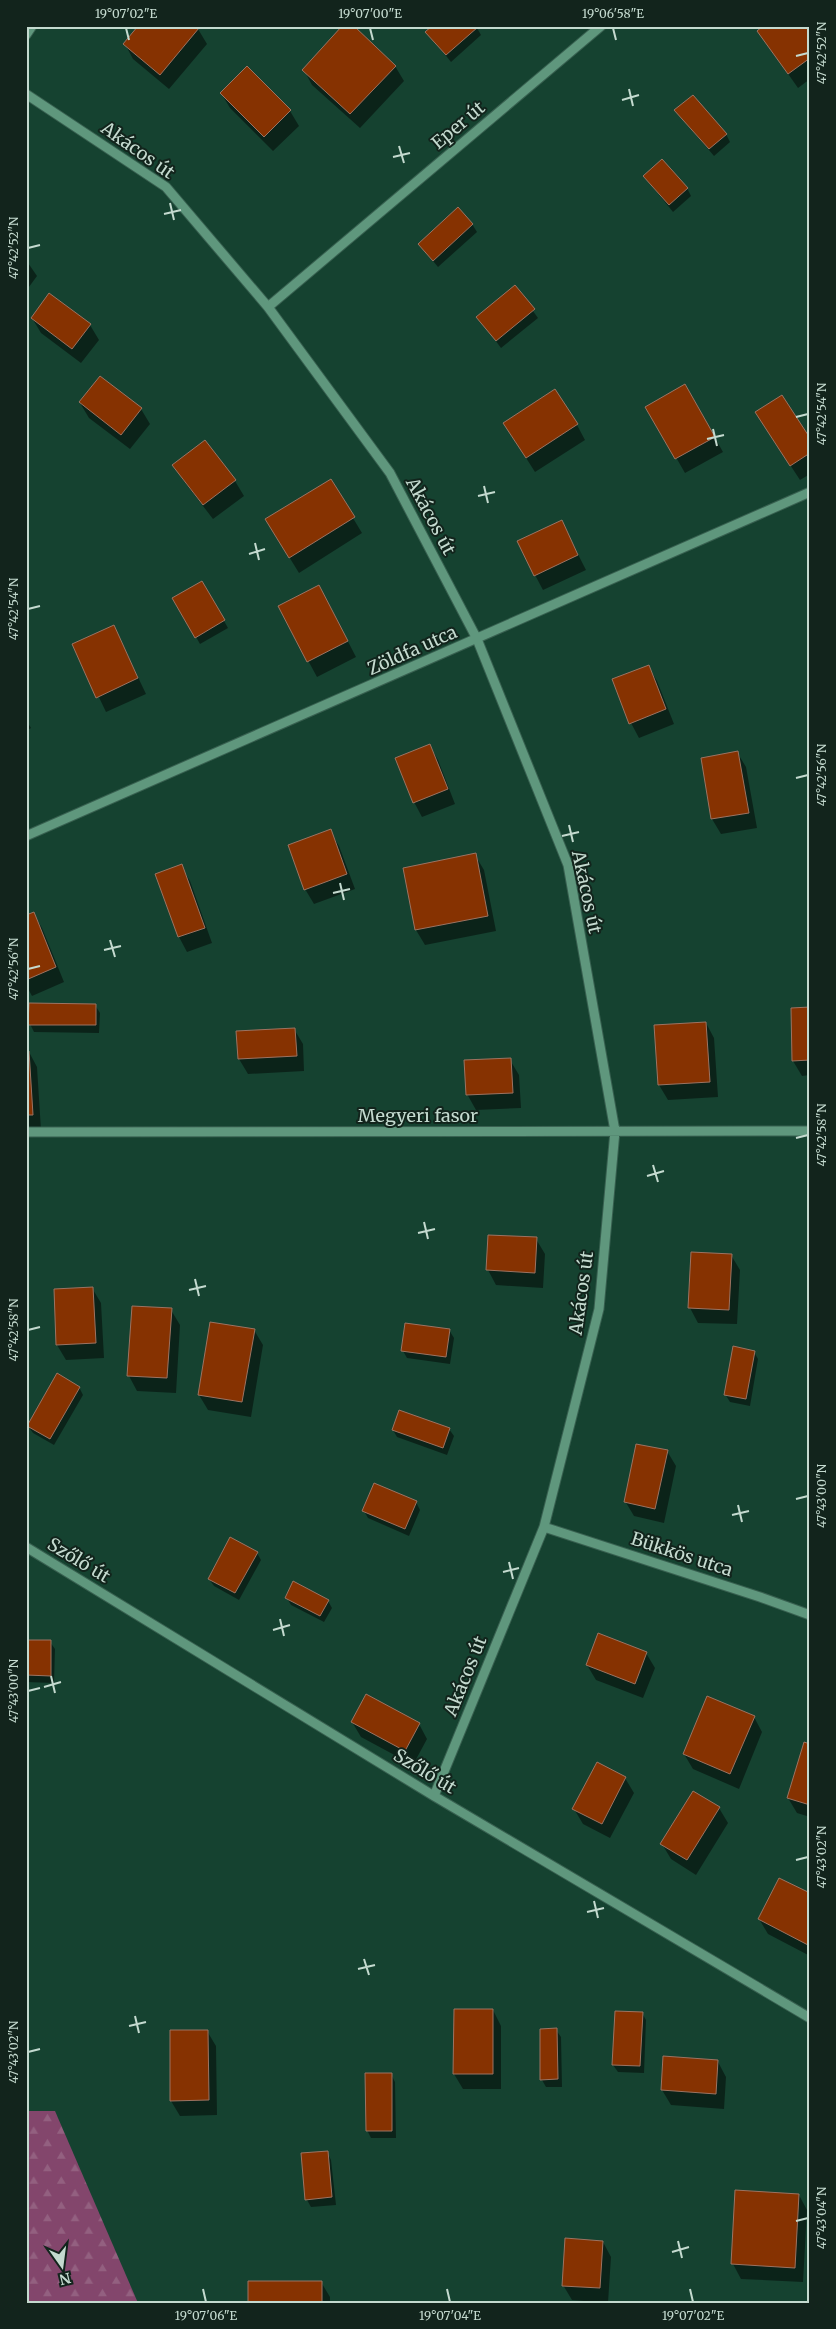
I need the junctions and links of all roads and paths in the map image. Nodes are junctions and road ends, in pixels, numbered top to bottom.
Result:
1 (32, 26) edge
2 (600, 26) edge
3 (26, 35) edge
4 (26, 94) edge
5 (268, 307) junction
6 (810, 492) edge
7 (478, 639) junction
8 (26, 836) edge
9 (615, 1131) junction
10 (810, 1131) edge
11 (26, 1132) edge
12 (544, 1527) junction
13 (26, 1547) edge
14 (810, 1615) edge
15 (434, 1796) junction
16 (810, 2018) edge

1 - 3 street
2 - 5 street, Eper út
4 - 5 street, Akácos út
5 - 7 street, Akácos út
6 - 7 street, Zöldfa utca
7 - 8 street, Zöldfa utca
7 - 9 street, Akácos út
9 - 10 street, Megyeri fasor
9 - 11 street, Megyeri fasor
9 - 12 street, Akácos út
12 - 14 street, Bükkös utca
12 - 15 street, Akácos út
13 - 15 street, Szőlő út
15 - 16 street, Szőlő út

